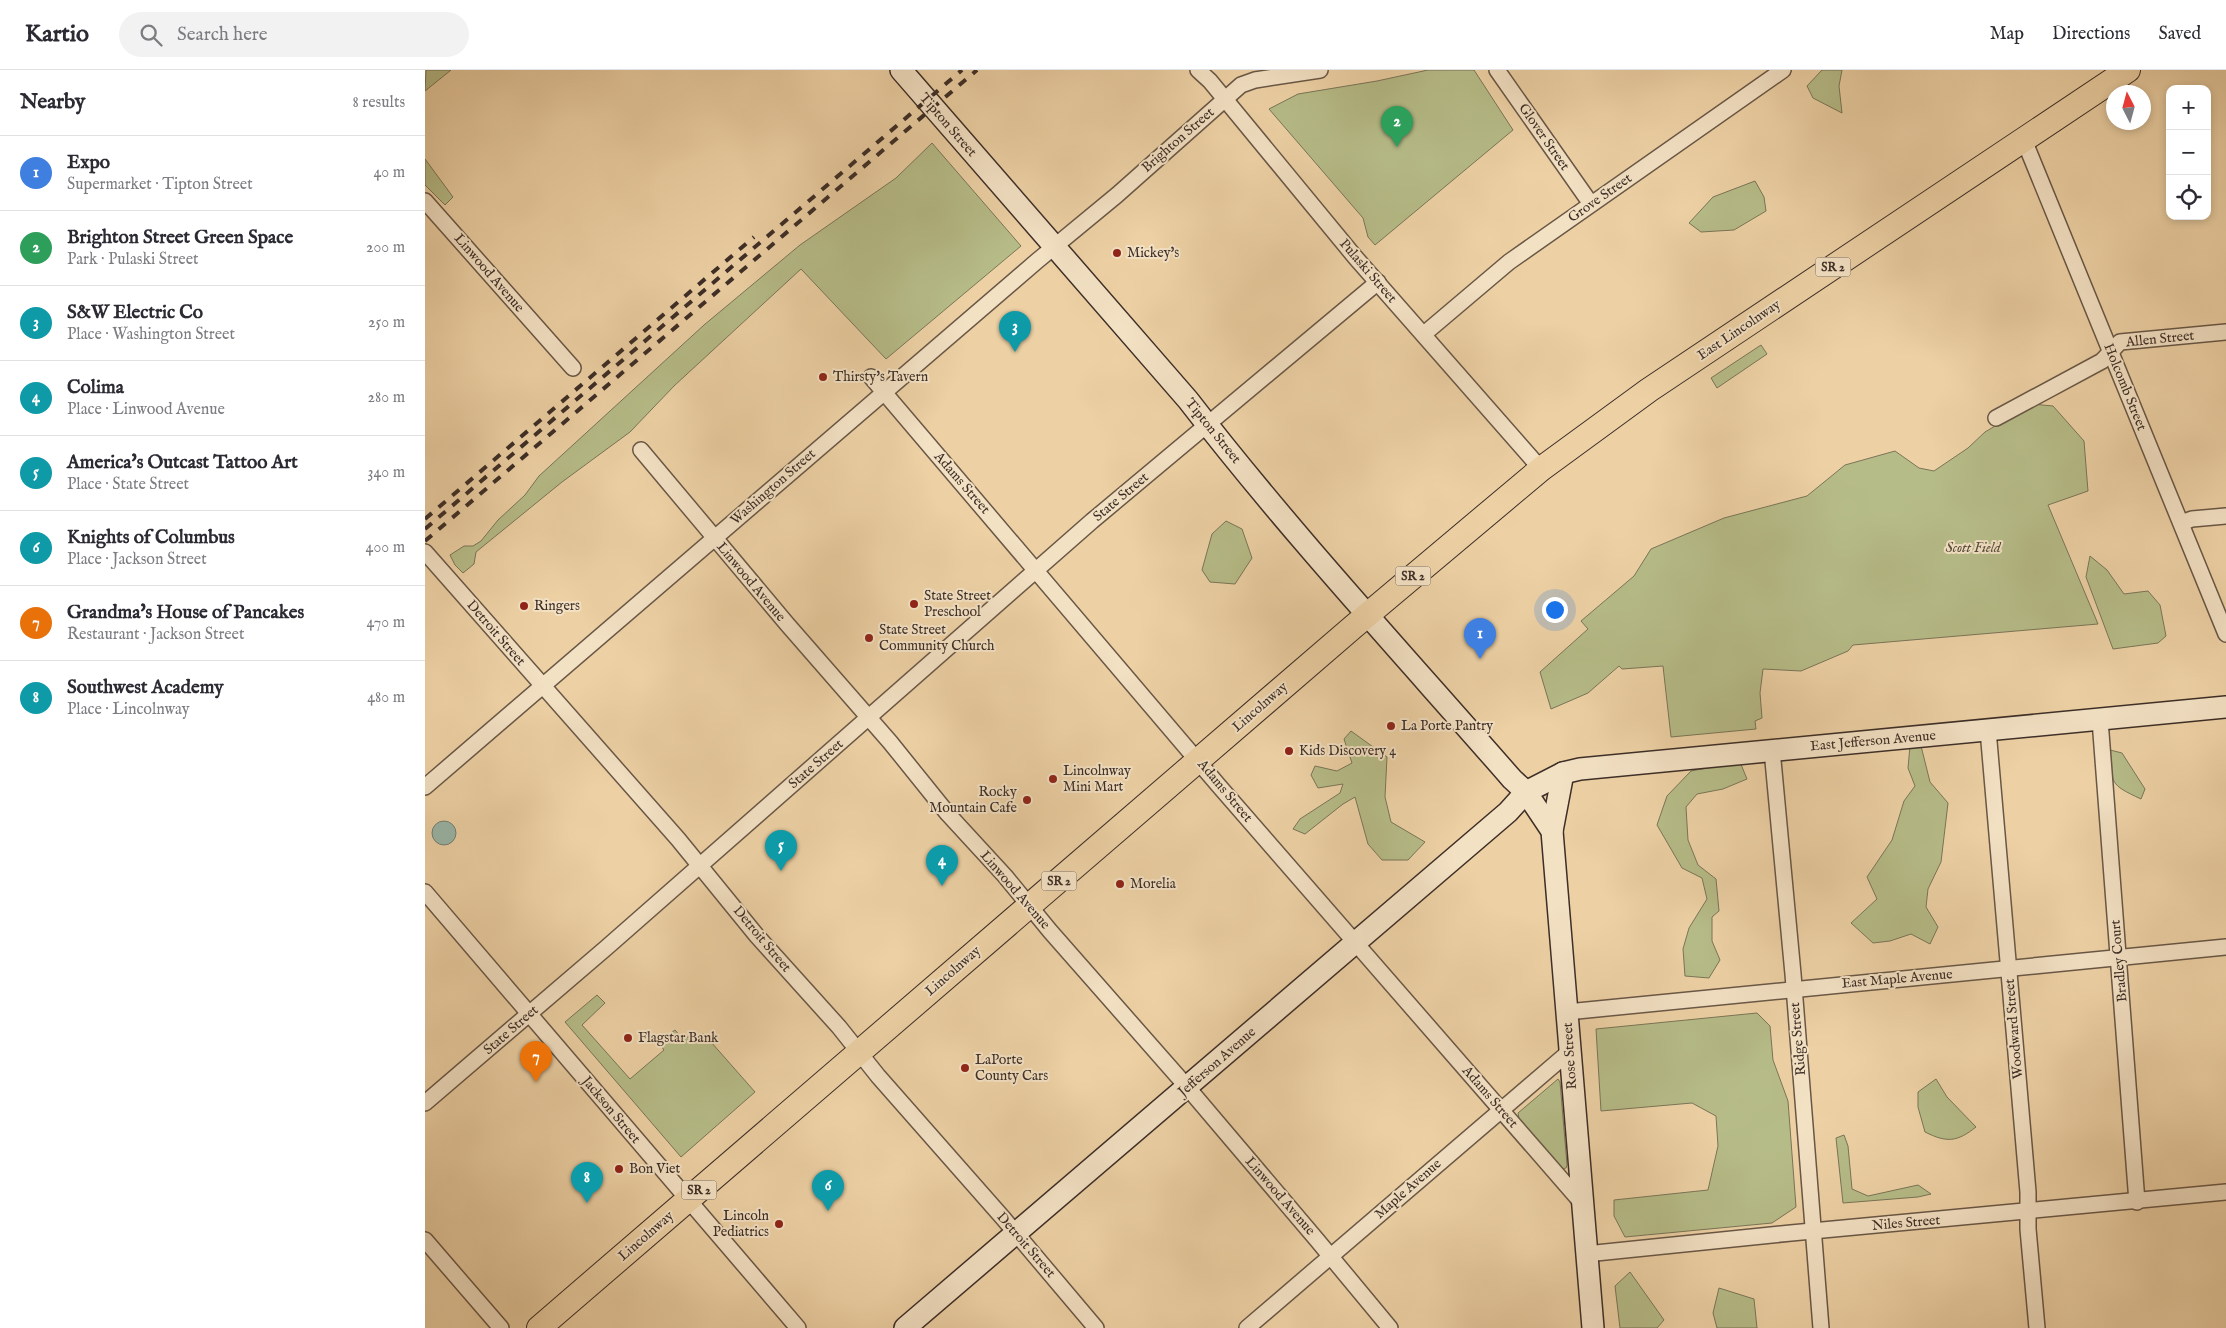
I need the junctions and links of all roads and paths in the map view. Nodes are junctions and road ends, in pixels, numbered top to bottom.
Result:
1 (901, 70) edge
2 (1198, 70) edge
3 (1319, 70) edge
4 (1497, 70) edge
5 (1783, 70) edge
6 (2128, 70) edge
7 (1225, 99) junction
8 (2024, 140) junction
9 (425, 201) edge
10 (1591, 204) junction
11 (1054, 247) junction
12 (1378, 282) junction
13 (2226, 332) edge
14 (1424, 334) junction
15 (2111, 352) junction
16 (573, 368) dead end
17 (871, 377) dead end
18 (884, 393) junction
19 (1996, 418) dead end
20 (1207, 425) junction
21 (641, 450) dead end
22 (1541, 470) junction
23 (2226, 516) edge
24 (2181, 523) junction
25 (714, 538) junction
26 (425, 552) edge
27 (1037, 570) junction
28 (1367, 615) junction
29 (2226, 634) edge
30 (542, 686) junction
31 (2226, 707) edge
32 (868, 718) junction
33 (2099, 720) junction
34 (1988, 730) junction
35 (1772, 750) junction
36 (1199, 760) junction
37 (1563, 773) junction
38 (425, 787) edge
39 (1526, 792) junction
40 (1552, 831) junction
41 (700, 866) junction
42 (425, 892) edge
43 (1030, 906) junction
44 (1357, 942) junction
45 (2226, 948) edge
46 (2118, 958) junction
47 (2009, 969) junction
48 (1794, 989) junction
49 (1567, 1012) junction
50 (530, 1014) junction
51 (859, 1052) junction
52 (1569, 1052) junction
53 (1188, 1088) junction
54 (425, 1102) edge
55 (1501, 1110) junction
56 (2226, 1192) edge
57 (687, 1200) junction
58 (2137, 1202) junction
59 (1582, 1203) junction
60 (2029, 1211) junction
61 (1814, 1230) junction
62 (1016, 1233) junction
63 (425, 1240) edge
64 (1587, 1254) junction
65 (1331, 1256) junction
66 (1592, 1327) edge
67 (501, 1328) edge
68 (539, 1328) edge
69 (797, 1328) edge
70 (905, 1328) edge
71 (1096, 1328) edge
72 (1247, 1328) edge
73 (1390, 1328) edge
74 (1821, 1328) edge
75 (2037, 1328) edge

1 - 11 street, Tipton Street
2 - 7 street, Pulaski Street
3 - 7 street, Brighton Street
4 - 10 street, Glover Street
5 - 10 street, Grove Street
6 - 8 main road, East Lincolnway / SR 2
7 - 11 street, Brighton Street
7 - 12 street, Pulaski Street
8 - 15 street, Holcomb Street
8 - 22 main road, East Lincolnway / SR 2
9 - 16 street, Linwood Avenue
10 - 14 street, Grove Street
11 - 18 street, Washington Street
11 - 20 street, Tipton Street
12 - 14 street, Pulaski Street
12 - 20 street
13 - 15 street, Allen Street
14 - 22 street, Pulaski Street
15 - 19 street, Allen Street
15 - 24 street, Holcomb Street
17 - 18 street, Adams Street
18 - 25 street, Washington Street
18 - 27 street, Adams Street
20 - 27 street, State Street
20 - 28 street, Tipton Street
21 - 25 street, Linwood Avenue
22 - 28 main road, East Lincolnway / SR 2
23 - 24 street
24 - 29 street, Holcomb Street
25 - 30 street, Washington Street
25 - 32 street, Linwood Avenue
26 - 30 street, Detroit Street
27 - 32 street, State Street
27 - 36 street, Adams Street
28 - 36 main road, Lincolnway / SR 2
28 - 39 street, Tipton Street
30 - 38 street, Washington Street
30 - 41 street, Detroit Street
31 - 33 street, East Jefferson Avenue
32 - 41 street, State Street
32 - 43 street, Linwood Avenue
33 - 34 street, East Jefferson Avenue
33 - 46 street, Bradley Court
34 - 35 street, East Jefferson Avenue
34 - 47 street, Woodward Street
35 - 37 street, East Jefferson Avenue
35 - 48 street, Ridge Street
36 - 43 main road, Lincolnway / SR 2
36 - 44 street, Adams Street
37 - 39 street, East Jefferson Avenue
37 - 40 street
39 - 40 street, Rose Street
39 - 44 street, Jefferson Avenue
40 - 49 street, Rose Street
41 - 50 street, State Street
41 - 51 street, Detroit Street
42 - 50 street, Jackson Street
43 - 51 main road, Lincolnway / SR 2
43 - 53 street, Linwood Avenue
44 - 53 street, Jefferson Avenue
44 - 55 street, Adams Street
45 - 46 street, East Maple Avenue
46 - 47 street, East Maple Avenue
46 - 58 street, Bradley Court
47 - 48 street, East Maple Avenue
47 - 60 street, Woodward Street
48 - 49 street, East Maple Avenue
48 - 61 street, Ridge Street
49 - 52 street, Rose Street
50 - 54 street, State Street
50 - 57 street, Jackson Street
51 - 57 main road, Lincolnway / SR 2
51 - 62 street, Detroit Street
52 - 55 street, Maple Avenue
52 - 59 street, Rose Street
53 - 62 street, Jefferson Avenue
53 - 65 street, Linwood Avenue
55 - 59 street, Adams Street
55 - 65 street, Maple Avenue
56 - 58 street, Niles Street
57 - 68 main road, Lincolnway / SR 2
57 - 69 street, Jackson Street
58 - 60 street, Niles Street
59 - 64 street, Rose Street
60 - 61 street, Niles Street
60 - 75 street, Woodward Street
61 - 64 street, Niles Street
61 - 74 street, Ridge Street
62 - 70 street, Jefferson Avenue
62 - 71 street, Detroit Street
63 - 67 street
64 - 66 street, Rose Street
65 - 72 street, Maple Avenue
65 - 73 street, Linwood Avenue

